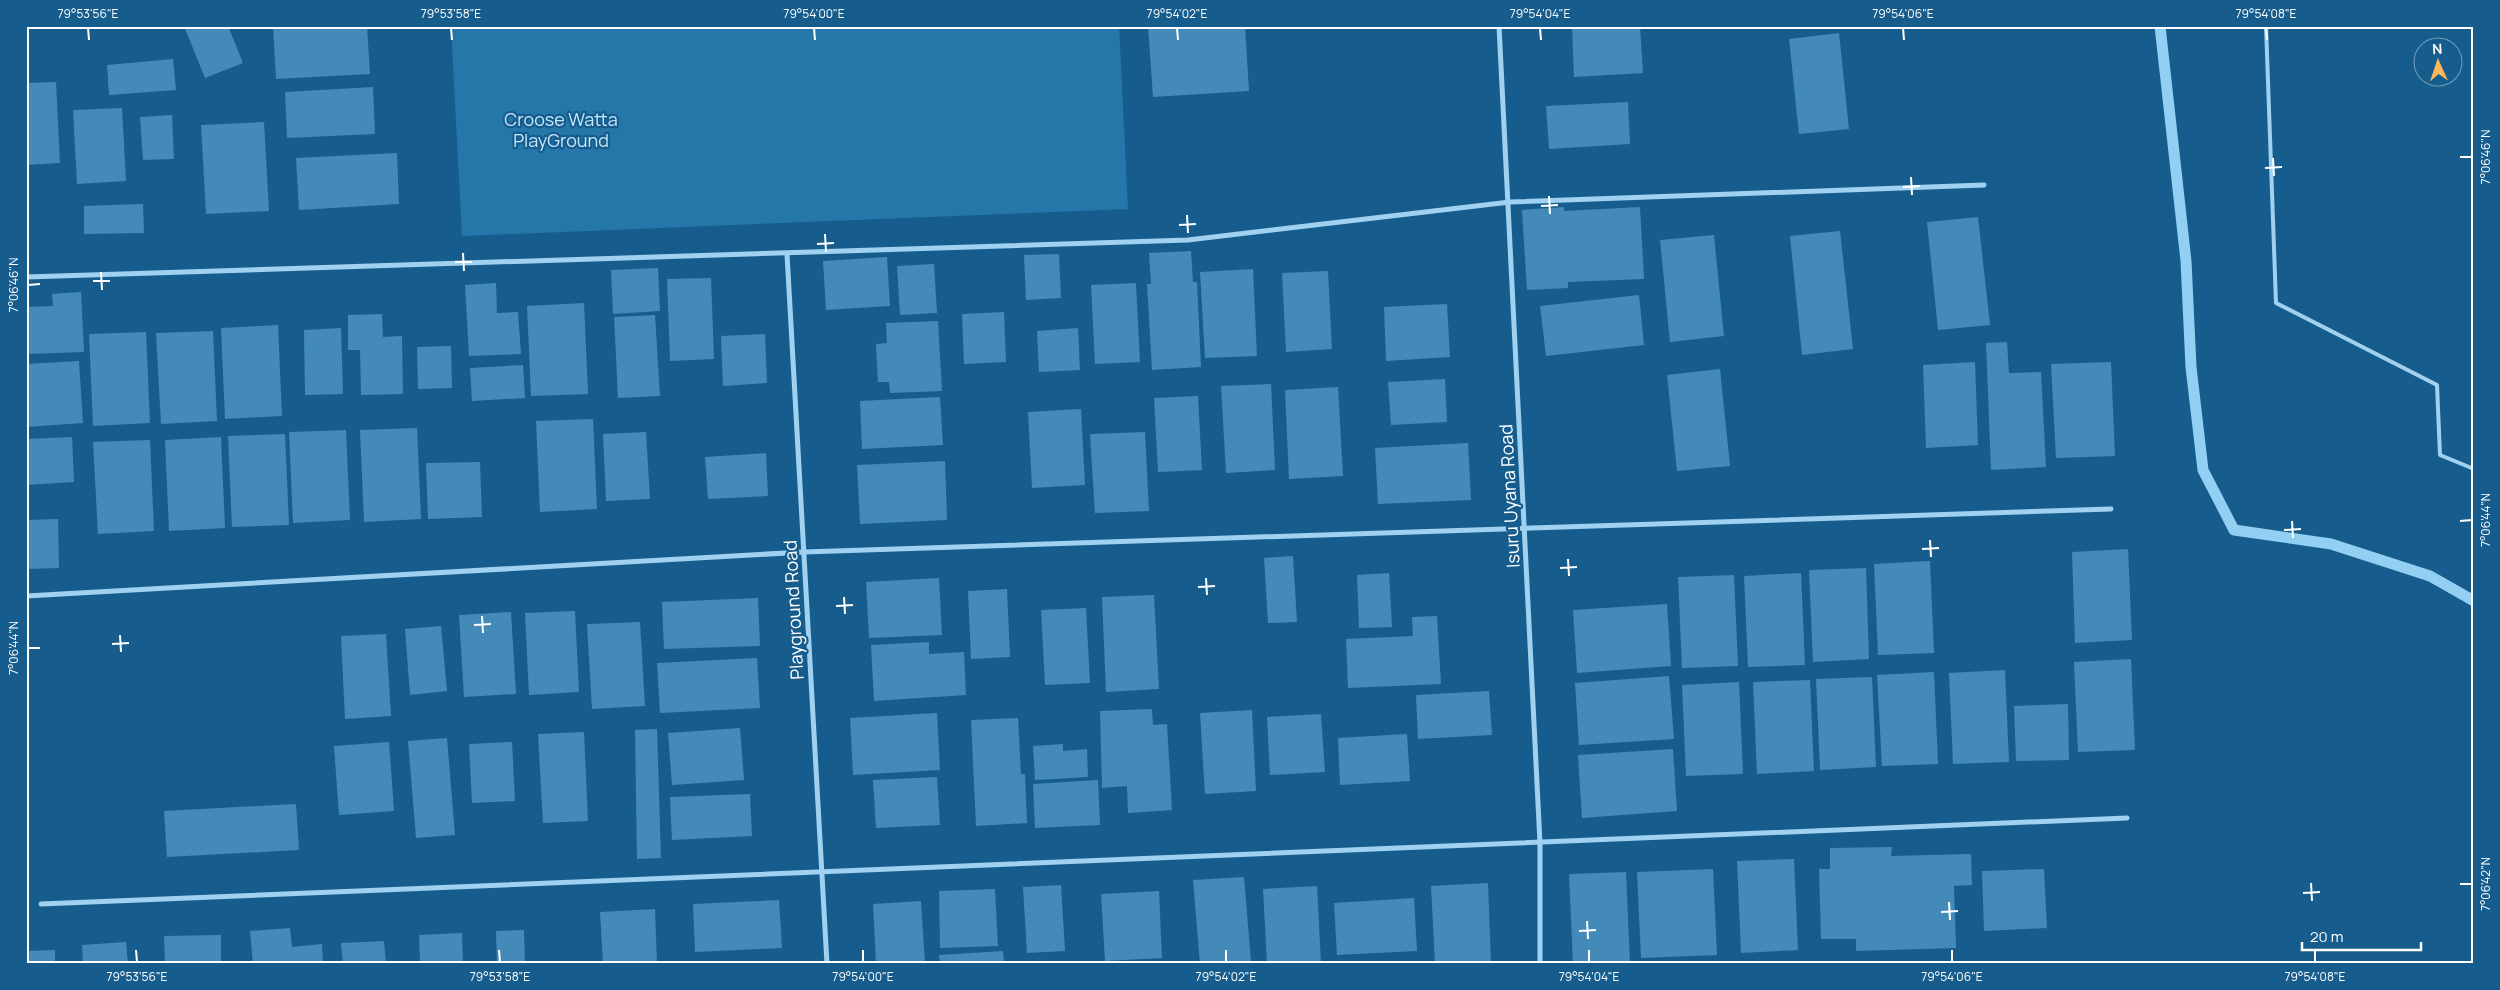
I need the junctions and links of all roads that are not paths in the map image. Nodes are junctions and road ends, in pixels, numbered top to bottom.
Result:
1 (1499, 26) edge
2 (2266, 26) edge
3 (1984, 185) dead end
4 (1510, 202) junction
5 (788, 254) junction
6 (26, 277) edge
7 (2474, 469) edge
8 (2110, 509) dead end
9 (1524, 530) junction
10 (804, 552) junction
11 (26, 596) edge
12 (2127, 818) dead end
13 (1540, 843) junction
14 (821, 872) junction
15 (41, 904) dead end
16 (827, 964) edge
17 (1540, 964) edge

1 - 4 street, Isuru Uyana Road
2 - 7 lane
3 - 4 street
4 - 5 street
4 - 9 street, Isuru Uyana Road
5 - 6 street
5 - 10 street, Playground Road
8 - 9 street
9 - 10 street
9 - 13 street, Isuru Uyana Road
10 - 11 street
10 - 14 street, Playground Road
12 - 13 street
13 - 14 street
13 - 17 street, Isuru Uyana Road
14 - 15 street
14 - 16 street, Playground Road

